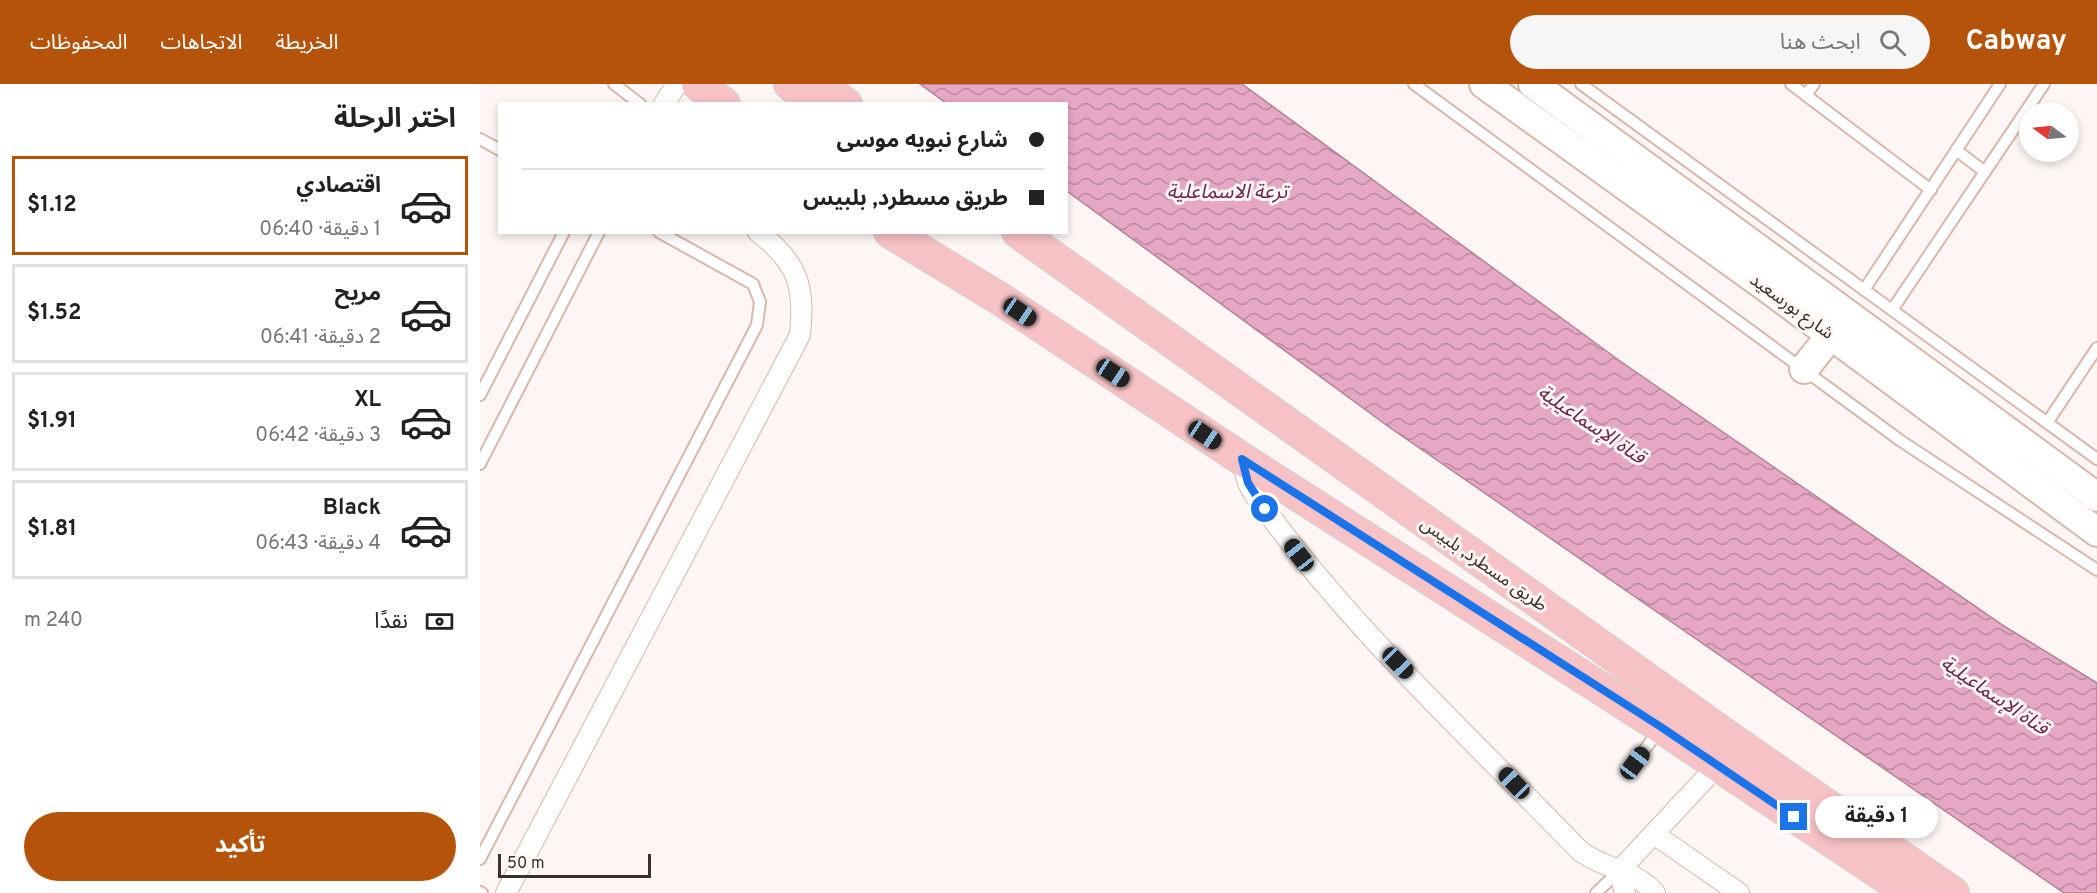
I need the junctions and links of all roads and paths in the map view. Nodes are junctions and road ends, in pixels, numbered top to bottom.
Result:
1 (614, 84) edge
2 (677, 84) edge
3 (698, 84) edge
4 (790, 84) edge
5 (818, 84) edge
6 (1414, 84) edge
7 (1484, 84) edge
8 (1533, 84) edge
9 (1581, 84) edge
10 (1791, 84) edge
11 (1814, 84) edge
12 (2000, 84) edge
13 (2044, 84) edge
14 (1806, 95) junction
15 (637, 102) edge
16 (665, 102) edge
17 (721, 102) edge
18 (813, 102) edge
19 (843, 102) edge
20 (480, 140) edge
21 (498, 149) edge
22 (1956, 150) junction
23 (1985, 172) junction
24 (1931, 190) junction
25 (563, 234) edge
26 (598, 234) edge
27 (663, 234) edge
28 (761, 234) edge
29 (896, 234) edge
30 (1021, 234) edge
31 (913, 240) edge
32 (1864, 290) junction
33 (1892, 310) junction
34 (1832, 335) junction
35 (2097, 348) edge
36 (1804, 369) junction
37 (480, 395) edge
38 (2047, 423) junction
39 (1242, 459) junction
40 (2097, 459) edge
41 (480, 464) edge
42 (2097, 498) edge
43 (2097, 532) edge
44 (2097, 570) edge
45 (1661, 727) junction
46 (1635, 763) dead end
47 (1717, 766) junction
48 (1654, 834) junction
49 (480, 859) edge
50 (1619, 871) junction
51 (506, 893) edge
52 (1596, 893) edge
53 (1625, 893) edge
54 (1655, 893) edge
55 (1739, 893) edge
56 (1910, 893) edge
57 (1953, 893) edge

1 - 15 lane
2 - 16 street
3 - 17 main road
4 - 18 main road
5 - 19 main road
6 - 36 lane
7 - 34 main road, شارع بورسعيد
8 - 42 main road, شارع بورسعيد
9 - 32 lane
10 - 14 lane
11 - 14 lane
12 - 22 lane
13 - 23 lane
14 - 24 lane
20 - 21 lane
22 - 23 lane
22 - 24 lane
23 - 33 lane
24 - 32 lane
25 - 37 lane
26 - 41 lane
27 - 49 lane
28 - 51 street
29 - 31 main road
30 - 57 main road, طريق مسطرد, بلبيس
31 - 39 main road
32 - 33 lane
33 - 38 lane
34 - 36 main road
34 - 43 main road, شارع بورسعيد
35 - 38 lane
36 - 44 lane
38 - 40 lane
39 - 45 main road
39 - 50 street
45 - 46 lane
45 - 47 main road
47 - 48 street
47 - 56 main road
48 - 50 street
48 - 55 street
50 - 52 lane
50 - 53 street
50 - 54 street

